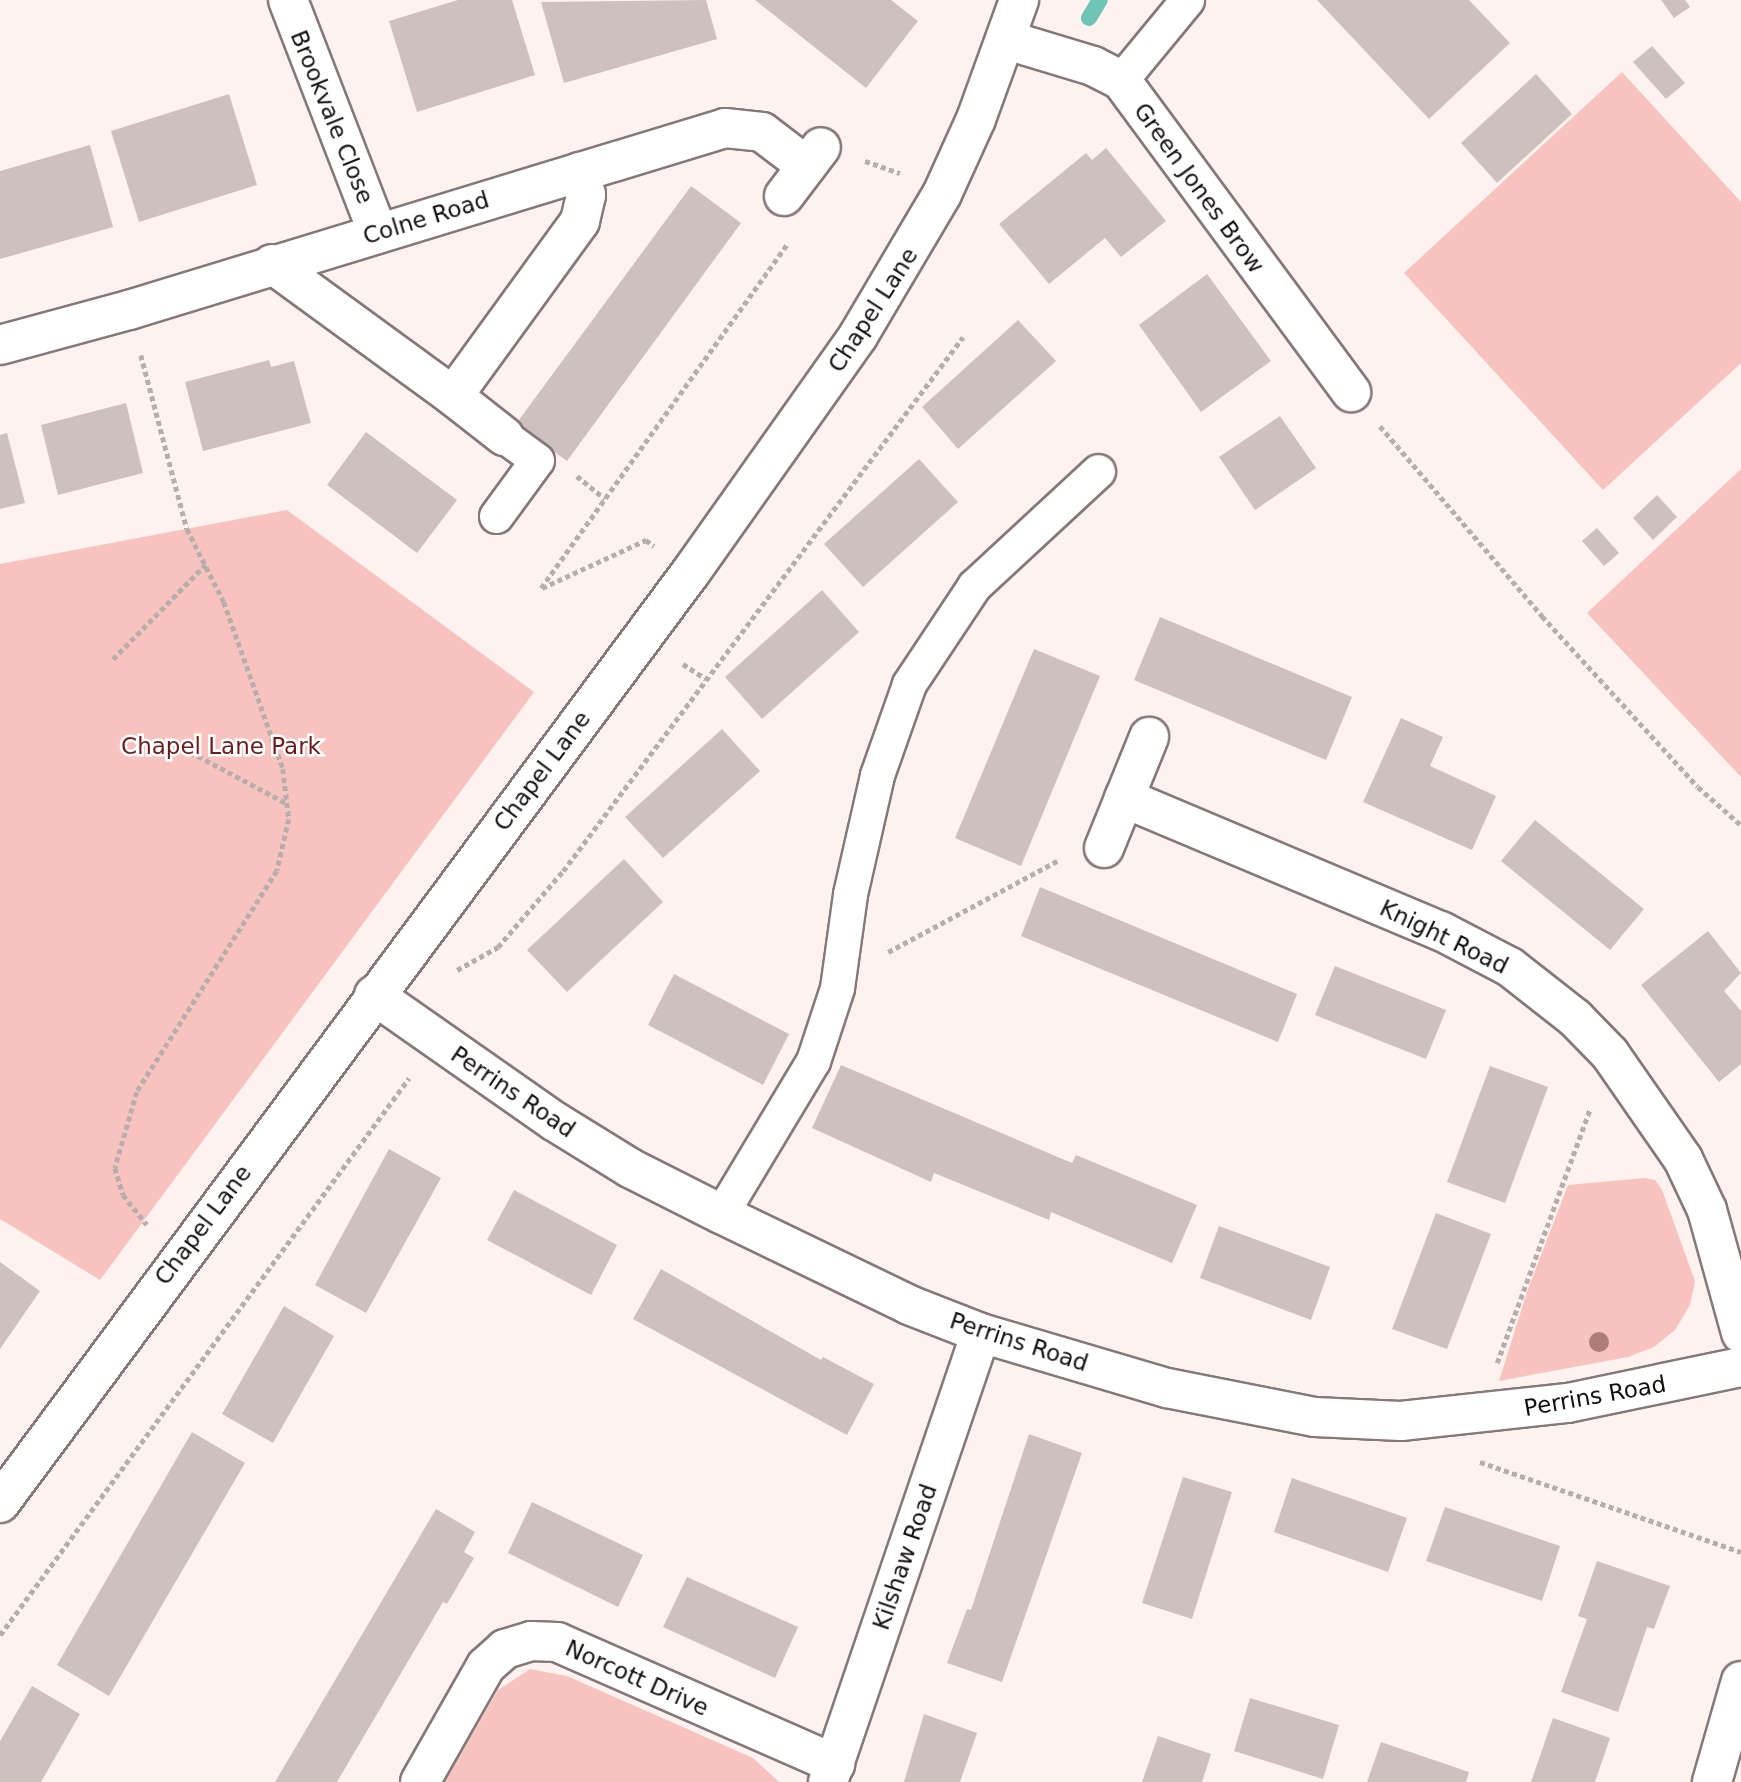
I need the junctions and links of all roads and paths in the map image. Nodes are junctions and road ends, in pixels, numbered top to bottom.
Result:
1 (288, 0) edge
2 (1019, 0) edge
3 (1187, 0) edge
4 (1007, 40) junction
5 (1121, 80) junction
6 (804, 170) joint
7 (580, 172) junction
8 (378, 233) junction
9 (272, 264) junction
10 (129, 310) junction
11 (963, 337) dead end
12 (0, 345) edge
13 (1351, 392) joint
14 (453, 396) junction
15 (504, 436) joint
16 (1098, 471) dead end
17 (496, 516) dead end
18 (205, 565) junction
19 (691, 572) junction
20 (113, 659) dead end
21 (678, 660) dead end
22 (706, 679) junction
23 (1149, 737) dead end
24 (168, 740) dead end
25 (1124, 798) junction
26 (287, 803) junction
27 (1741, 824) edge
28 (1104, 848) joint
29 (838, 979) junction
30 (381, 987) junction
31 (1610, 1054) junction
32 (413, 1076) dead end
33 (721, 1214) junction
34 (180, 1255) junction
35 (981, 1333) junction
36 (1741, 1333) edge
37 (1741, 1367) edge
38 (1477, 1416) junction
39 (0, 1503) edge
40 (1741, 1552) edge
41 (0, 1635) edge
42 (1741, 1681) edge
43 (832, 1773) edge
44 (420, 1782) edge
45 (1712, 1782) edge

1 - 8 street, Brookvale Close
2 - 4 street, Chapel Lane
3 - 5 lane
4 - 5 street, Green Jones Brow
4 - 19 street, Chapel Lane
5 - 13 street, Green Jones Brow
6 - 7 street, Colne Road
6 - 19 path
7 - 8 street, Colne Road
7 - 14 street
8 - 9 street, Colne Road
9 - 10 street, Colne Road
9 - 14 street
10 - 12 street, Colne Road
10 - 18 path
11 - 22 path
13 - 27 path
14 - 15 street
15 - 17 lane
16 - 29 lane
18 - 20 path
18 - 26 path
19 - 30 street, Chapel Lane
21 - 22 path
22 - 30 path
23 - 25 street
24 - 26 path
25 - 28 street
25 - 31 street, Knight Road
26 - 34 path
28 - 29 path
29 - 33 lane
30 - 33 street, Perrins Road
30 - 34 street, Chapel Lane
31 - 36 street, Knight Road
31 - 38 path
32 - 41 path
33 - 35 street, Perrins Road
34 - 39 street, Chapel Lane
35 - 38 street, Perrins Road
35 - 43 street, Kilshaw Road
37 - 38 street, Perrins Road
38 - 40 path
42 - 45 street
43 - 44 street, Norcott Drive

